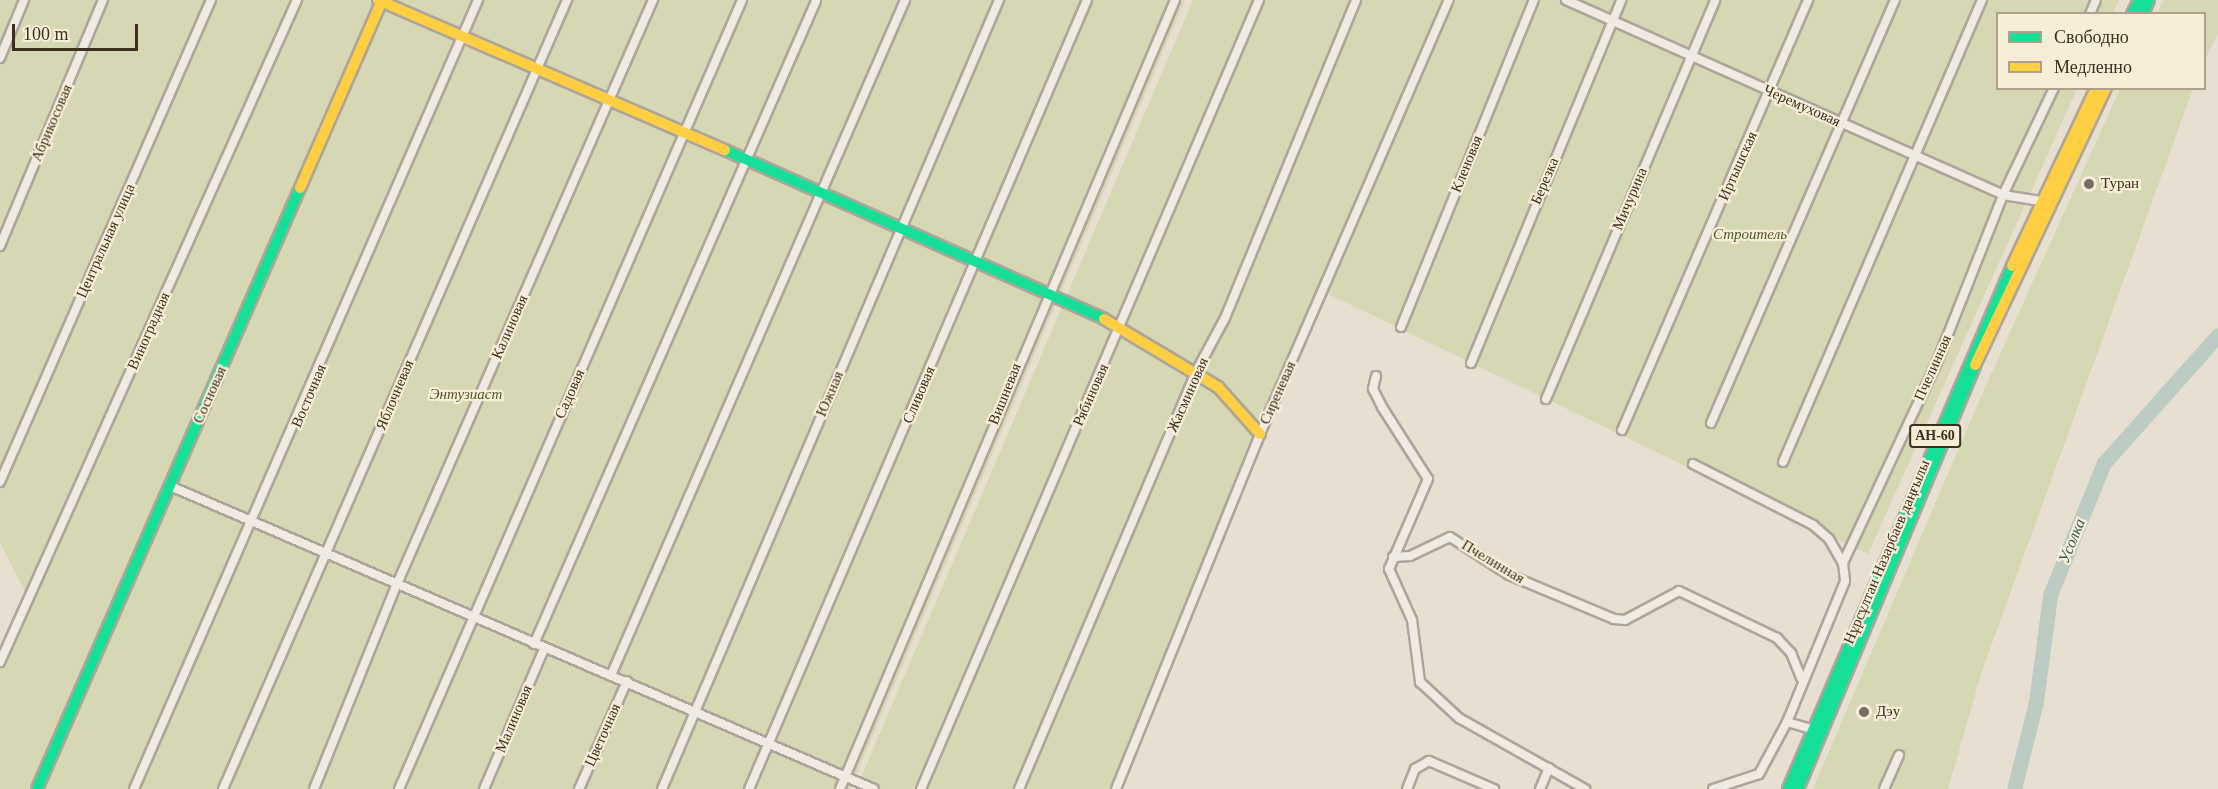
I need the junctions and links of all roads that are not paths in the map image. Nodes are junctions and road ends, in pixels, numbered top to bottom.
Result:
1 (24, 0) edge
2 (103, 0) edge
3 (211, 0) edge
4 (297, 0) edge
5 (380, 0) edge
6 (478, 0) edge
7 (567, 0) edge
8 (652, 0) edge
9 (742, 0) edge
10 (905, 0) edge
11 (999, 0) edge
12 (1086, 0) edge
13 (1175, 0) edge
14 (1259, 0) edge
15 (1356, 0) edge
16 (1449, 0) edge
17 (1533, 0) edge
18 (1566, 0) edge
19 (1621, 0) edge
20 (1715, 0) edge
21 (1808, 0) edge
22 (1895, 0) edge
23 (1982, 0) edge
24 (816, 1) edge
25 (1612, 21) junction
26 (463, 35) junction
27 (1689, 57) junction
28 (0, 58) edge
29 (536, 69) junction
30 (2053, 90) edge
31 (2095, 90) edge
32 (2105, 90) edge
33 (1770, 92) junction
34 (610, 99) junction
35 (1842, 124) junction
36 (684, 132) junction
37 (1913, 155) junction
38 (749, 159) junction
39 (823, 192) junction
40 (2003, 195) junction
41 (2041, 201) junction
42 (902, 225) junction
43 (0, 246) edge
44 (975, 258) junction
45 (1047, 292) junction
46 (1121, 327) junction
47 (1401, 327) dead end
48 (1471, 363) dead end
49 (1196, 372) junction
50 (1376, 376) dead end
51 (1546, 399) dead end
52 (1711, 423) dead end
53 (1622, 430) dead end
54 (1260, 434) junction
55 (1784, 462) dead end
56 (1693, 464) dead end
57 (0, 482) edge
58 (170, 486) junction
59 (255, 520) junction
60 (327, 552) junction
61 (1393, 557) junction
62 (1843, 563) junction
63 (397, 584) junction
64 (471, 616) junction
65 (534, 644) junction
66 (544, 649) junction
67 (0, 662) edge
68 (612, 673) junction
69 (1801, 678) junction
70 (627, 681) junction
71 (693, 713) junction
72 (1787, 722) junction
73 (1817, 731) junction
74 (767, 746) junction
75 (1899, 755) dead end
76 (1549, 768) junction
77 (845, 777) junction
78 (37, 789) edge
79 (134, 789) edge
80 (223, 789) edge
81 (314, 789) edge
82 (399, 789) edge
83 (484, 789) edge
84 (579, 789) edge
85 (662, 789) edge
86 (749, 789) edge
87 (840, 789) edge
88 (874, 789) edge
89 (921, 789) edge
90 (1019, 789) edge
91 (1116, 789) edge
92 (1407, 789) edge
93 (1494, 789) edge
94 (1540, 789) edge
95 (1585, 789) edge
96 (1713, 789) edge
97 (1788, 789) edge
98 (1798, 789) edge
99 (1884, 789) edge

1 - 28 street
2 - 43 street, Абрикосовая
3 - 57 street, Центральная улица
4 - 67 street, Виноградная
5 - 26 street
5 - 58 street, Сосновая
6 - 26 street, Восточная
7 - 29 street, Яблочневая
8 - 34 street, Калиновая
9 - 36 street, Садовая
10 - 39 street
11 - 42 street, Южная
12 - 44 street, Сливовая
13 - 45 street, Вишневая
14 - 46 street, Рябиновая
15 - 49 street, Жасминовая
16 - 54 street, Сиреневая
17 - 47 street, Кленовая
18 - 25 street, Черемуховая
19 - 25 street, Березка
20 - 27 street, Мичурина
21 - 33 street, Иртышская
22 - 35 street
23 - 37 street
24 - 38 street
25 - 27 street, Черемуховая
25 - 48 street, Березка
26 - 29 street
26 - 59 street, Восточная
27 - 33 street, Черемуховая
27 - 51 street, Мичурина
29 - 34 street
29 - 60 street, Яблочневая
30 - 40 street, Пчелинная
31 - 41 street, Нұрсұлтан Назарбаев даңғылы / АН-60
32 - 73 street, Нұрсұлтан Назарбаев даңғылы
33 - 35 street, Черемуховая
33 - 53 street, Иртышская
34 - 36 street
34 - 63 street, Калиновая
35 - 37 street, Черемуховая
35 - 52 street
36 - 38 street
36 - 64 street, Садовая
37 - 40 street, Черемуховая
37 - 55 street
38 - 39 street
38 - 65 street
39 - 42 street
39 - 68 street
40 - 41 street, Черемуховая
40 - 62 street, Пчелинная
41 - 73 street, Нұрсұлтан Назарбаев даңғылы / АН-60
42 - 44 street
42 - 71 street, Южная
44 - 45 street
44 - 74 street, Сливовая
45 - 46 street
45 - 77 street, Вишневая
46 - 49 street
46 - 89 street, Рябиновая
49 - 54 street
49 - 90 street, Жасминовая
50 - 61 street
54 - 91 street, Сиреневая
56 - 62 street
58 - 59 street
58 - 78 street, Сосновая
59 - 60 street
59 - 79 street, Восточная
60 - 63 street
60 - 80 street, Яблочневая
61 - 69 street, Пчелинная
61 - 76 street
62 - 69 street, Пчелинная
63 - 64 street
63 - 81 street, Калиновая
64 - 65 street
64 - 82 street, Садовая
65 - 66 street
66 - 68 street
66 - 83 street, Малиновая
68 - 70 street
69 - 72 street, Пчелинная
70 - 71 street
70 - 84 street, Цветочная
71 - 74 street
71 - 85 street, Южная
72 - 73 street
72 - 96 street, Пчелинная
73 - 97 street, Нұрсұлтан Назарбаев даңғылы / АН-60
73 - 98 street, Нұрсұлтан Назарбаев даңғылы
74 - 77 street
74 - 86 street, Сливовая
75 - 99 street
76 - 94 street
76 - 95 street
77 - 87 street, Вишневая
77 - 88 street
92 - 93 street

